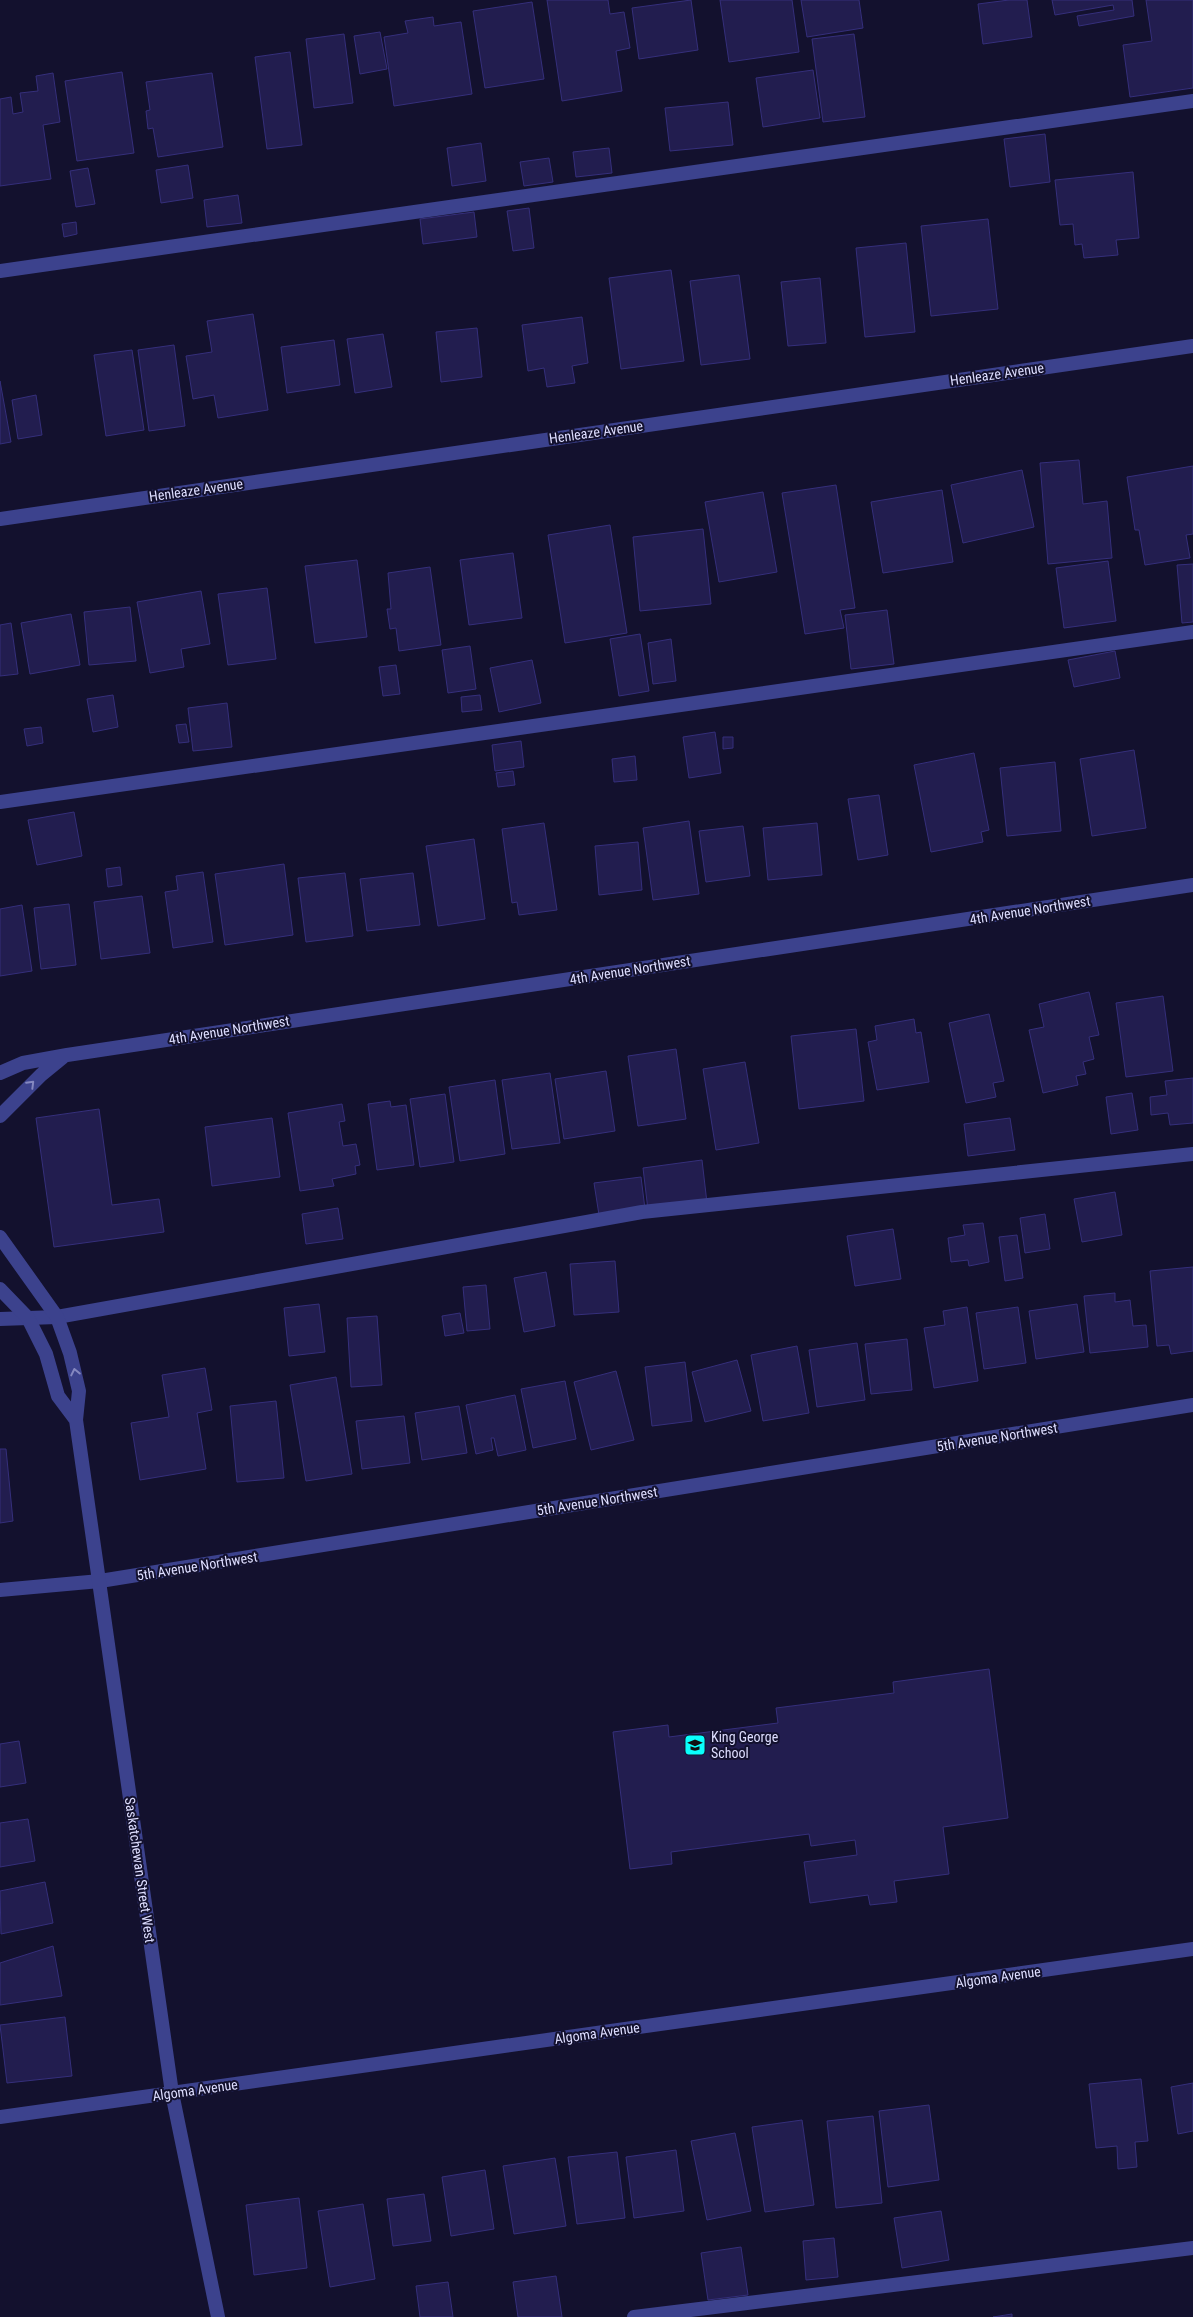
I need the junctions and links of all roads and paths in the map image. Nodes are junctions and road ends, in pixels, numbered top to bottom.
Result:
1 (1193, 101) edge
2 (0, 271) edge
3 (1193, 346) edge
4 (0, 519) edge
5 (1193, 632) edge
6 (0, 802) edge
7 (1193, 885) edge
8 (67, 1055) junction
9 (0, 1073) edge
10 (0, 1116) edge
11 (1193, 1154) edge
12 (0, 1237) edge
13 (0, 1289) edge
14 (57, 1317) junction
15 (28, 1318) junction
16 (0, 1319) edge
17 (1193, 1405) edge
18 (76, 1420) junction
19 (100, 1582) junction
20 (0, 1590) edge
21 (1193, 1949) edge
22 (172, 2093) junction
23 (0, 2117) edge
24 (1193, 2248) edge
25 (218, 2317) edge
26 (634, 2317) edge

1 - 2 street
3 - 4 street, Henleaze Avenue
5 - 6 street
7 - 8 street, 4th Avenue Northwest
8 - 9 street, 4th Avenue Northwest
10 -> 8 street, 4th Avenue Northwest
11 - 14 street
12 - 14 street, Saskatchewan Street West
13 - 15 street, Saskatchewan Street West
14 - 15 street
18 -> 14 street, Saskatchewan Street West
15 - 16 street
15 - 18 street, Saskatchewan Street West
17 - 19 street, 5th Avenue Northwest
18 - 19 street, Saskatchewan Street West
19 - 20 street, 5th Avenue Northwest
19 - 22 street, Saskatchewan Street West
21 - 22 street, Algoma Avenue
22 - 23 street, Algoma Avenue
22 - 25 street, Saskatchewan Street West
24 - 26 street

